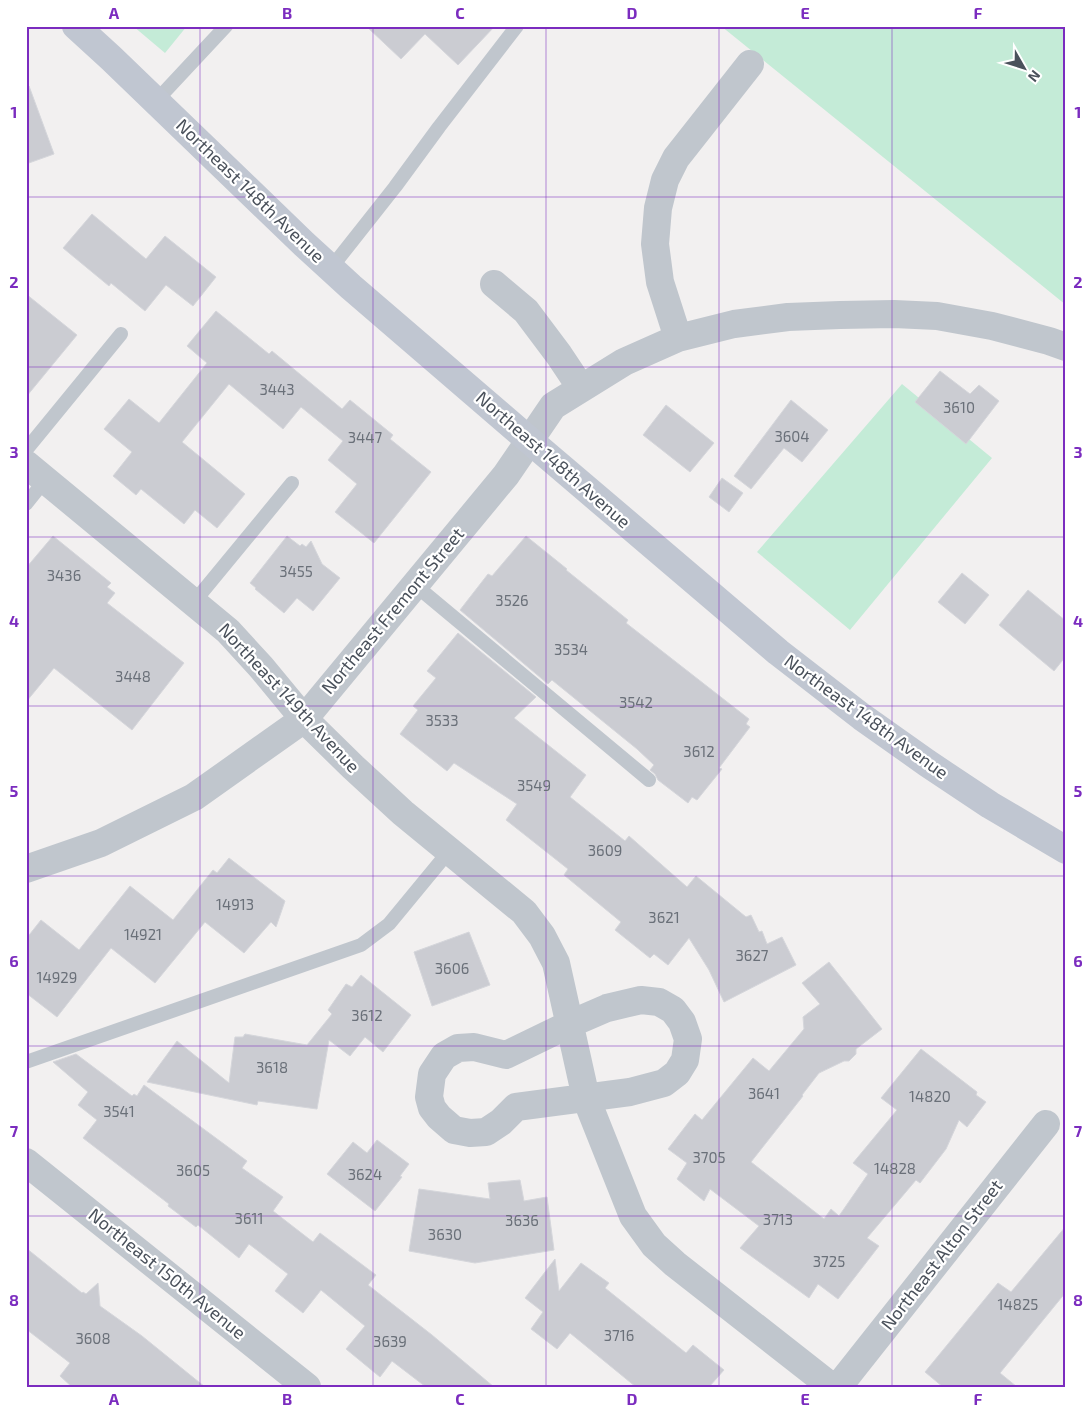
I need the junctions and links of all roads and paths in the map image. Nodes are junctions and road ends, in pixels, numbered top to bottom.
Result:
1 (76, 26) edge
2 (226, 26) edge
3 (516, 26) edge
4 (750, 64) dead end
5 (156, 101) junction
6 (331, 268) junction
7 (494, 284) dead end
8 (121, 334) dead end
9 (678, 338) junction
10 (1066, 347) edge
11 (581, 388) junction
12 (529, 440) junction
13 (26, 450) edge
14 (36, 472) edge
15 (292, 482) dead end
16 (26, 504) edge
17 (415, 585) junction
18 (194, 602) junction
19 (304, 719) junction
20 (649, 780) dead end
21 (450, 850) junction
22 (1066, 850) edge
23 (26, 869) edge
24 (570, 1024) junction
25 (26, 1062) edge
26 (586, 1098) junction
27 (1046, 1124) dead end
28 (26, 1162) edge
29 (307, 1387) edge
30 (832, 1387) edge
31 (838, 1387) edge

1 - 5 main road, Northeast 148th Avenue
2 - 5 lane
3 - 6 lane
4 - 9 street
5 - 6 main road, Northeast 148th Avenue
6 - 12 main road, Northeast 148th Avenue
7 - 11 street
8 - 13 lane
9 - 10 street, Northeast Fremont Street
9 - 11 street, Northeast Fremont Street
11 - 12 street, Northeast Fremont Street
12 - 17 street, Northeast Fremont Street
12 - 22 main road, Northeast 148th Avenue
14 - 16 lane
14 - 18 street, Northeast 149th Avenue
15 - 18 lane
17 - 19 street, Northeast Fremont Street
17 - 20 lane
18 - 19 street, Northeast 149th Avenue
19 - 21 street, Northeast 149th Avenue
19 - 23 street, Northeast Fremont Street
21 - 24 street, Northeast 149th Avenue
21 - 25 lane
24 - 26 street, Northeast 149th Avenue
24 - 26 street
24 - 26 street
26 - 30 street, Northeast 149th Avenue
27 - 31 street, Northeast Alton Street
28 - 29 street, Northeast 150th Avenue

